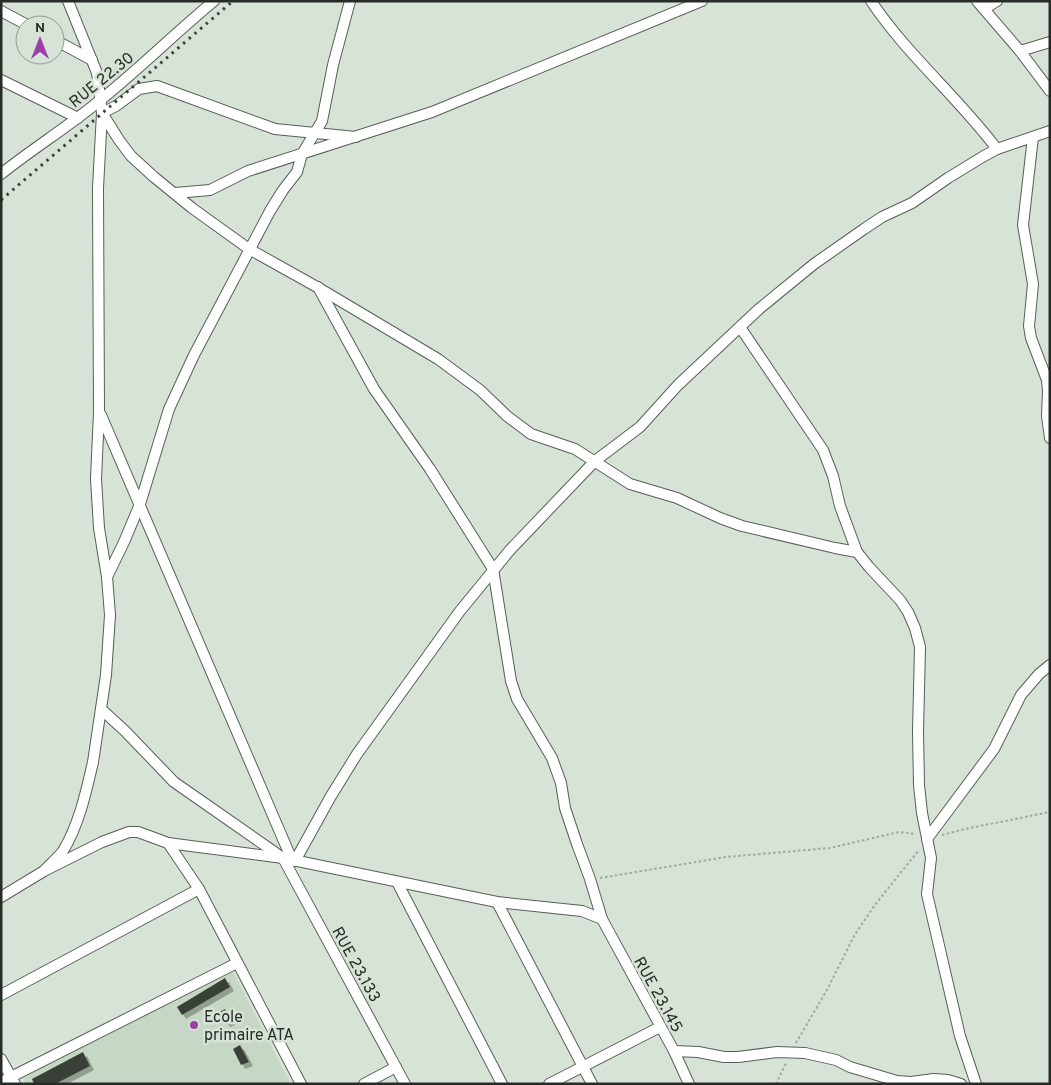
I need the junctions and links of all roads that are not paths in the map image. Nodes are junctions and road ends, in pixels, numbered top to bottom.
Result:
1 (68, 1) edge
2 (214, 1) edge
3 (350, 1) edge
4 (702, 1) edge
5 (872, 1) edge
6 (977, 1) edge
7 (997, 1) edge
8 (984, 10) junction
9 (1, 11) edge
10 (15, 19) edge
11 (1050, 42) edge
12 (65, 45) edge
13 (1020, 50) junction
14 (92, 60) junction
15 (1, 80) edge
16 (1050, 91) edge
17 (102, 99) junction
18 (102, 113) junction
19 (78, 118) junction
20 (316, 132) junction
21 (1050, 132) edge
22 (356, 137) junction
23 (1033, 137) junction
24 (997, 149) junction
25 (302, 154) junction
26 (1, 174) edge
27 (175, 193) junction
28 (250, 248) junction
29 (317, 286) junction
30 (740, 327) junction
31 (100, 412) junction
32 (1050, 438) edge
33 (595, 461) junction
34 (140, 504) junction
35 (856, 552) junction
36 (493, 569) junction
37 (107, 577) junction
38 (1050, 665) edge
39 (101, 709) junction
40 (927, 839) junction
41 (168, 843) junction
42 (290, 860) junction
43 (44, 871) junction
44 (397, 882) junction
45 (199, 890) junction
46 (1, 897) edge
47 (497, 902) junction
48 (602, 920) junction
49 (237, 963) junction
50 (1, 995) edge
51 (660, 1027) junction
52 (674, 1051) junction
53 (1, 1059) edge
54 (396, 1067) junction
55 (582, 1067) junction
56 (13, 1080) edge
57 (1, 1082) edge
58 (910, 1083) edge
59 (301, 1084) edge
60 (364, 1084) edge
61 (405, 1084) edge
62 (502, 1084) edge
63 (549, 1084) edge
64 (592, 1084) edge
65 (689, 1084) edge
66 (961, 1084) edge
67 (976, 1084) edge

1 - 14 street
2 - 17 street, RUE 22.30
3 - 20 street
4 - 22 street
5 - 24 street
6 - 8 street
7 - 8 street
8 - 13 street
9 - 10 street
11 - 13 street
12 - 14 street
13 - 16 street
14 - 17 street
15 - 19 street
17 - 18 street
17 - 19 street, RUE 22.30
18 - 20 street
18 - 27 street
18 - 31 street
19 - 26 street, RUE 22.30
20 - 22 street
20 - 25 street
21 - 23 street
22 - 25 street
23 - 24 street
23 - 32 street
24 - 30 street
25 - 27 street
25 - 28 street
27 - 28 street
28 - 29 street
28 - 34 street
29 - 33 street
29 - 36 street
30 - 33 street
30 - 35 street
31 - 34 street, RUE 23.133
31 - 37 street
33 - 35 street
33 - 36 street
34 - 37 street
34 - 42 street, RUE 23.133
35 - 40 street
36 - 42 street
36 - 48 street, RUE 23.145
37 - 39 street
38 - 40 street
39 - 42 street
39 - 43 street
40 - 67 street
41 - 42 street
41 - 43 street
41 - 45 street
42 - 44 street
42 - 54 street, RUE 23.133
43 - 46 street
44 - 47 street
44 - 62 street
45 - 49 street
45 - 50 street
47 - 48 street
47 - 55 street
48 - 51 street, RUE 23.145
49 - 56 street
49 - 59 street
51 - 52 street, RUE 23.145
51 - 55 street
52 - 58 street
52 - 65 street, RUE 23.145
53 - 56 street
54 - 60 street
54 - 61 street, RUE 23.133
55 - 63 street
55 - 64 street
56 - 57 street
58 - 66 street

